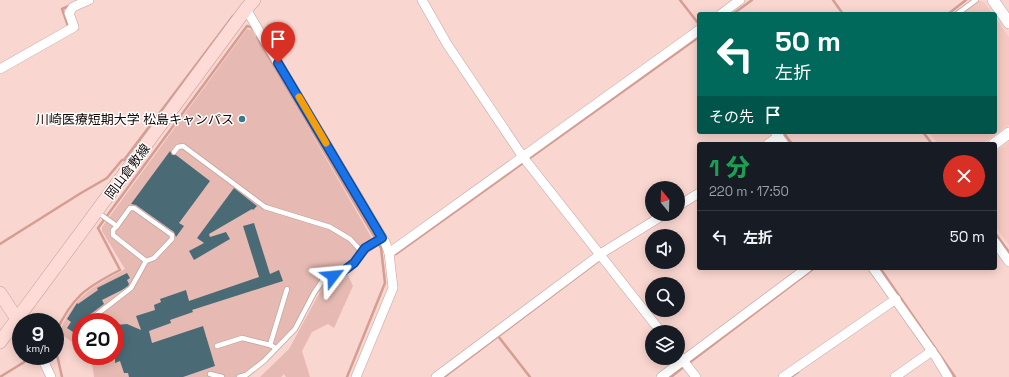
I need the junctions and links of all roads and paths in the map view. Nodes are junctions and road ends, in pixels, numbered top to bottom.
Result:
1 (89, 0) edge
2 (422, 0) edge
3 (740, 0) edge
4 (976, 0) edge
5 (993, 0) edge
6 (250, 5) edge
7 (724, 12) edge
8 (960, 12) edge
9 (1009, 23) edge
10 (697, 31) edge
11 (0, 69) edge
12 (1009, 133) edge
13 (997, 142) edge
14 (174, 152) dead end
15 (525, 160) junction
16 (697, 194) edge
17 (685, 202) edge
18 (99, 214) junction
19 (655, 221) edge
20 (117, 226) junction
21 (379, 240) junction
22 (997, 245) edge
23 (362, 252) junction
24 (389, 253) junction
25 (602, 257) junction
26 (146, 261) junction
27 (1009, 262) edge
28 (804, 270) edge
29 (874, 270) edge
30 (286, 289) dead end
31 (0, 293) edge
32 (896, 300) junction
33 (14, 313) edge
34 (25, 313) edge
35 (99, 313) edge
36 (655, 325) edge
37 (12, 329) edge
38 (0, 342) edge
39 (270, 345) junction
40 (216, 346) dead end
41 (276, 348) junction
42 (933, 354) junction
43 (685, 360) edge
44 (685, 363) edge
45 (46, 365) edge
46 (678, 365) edge
47 (210, 374) dead end
48 (51, 377) edge
49 (222, 377) edge
50 (239, 377) edge
51 (356, 377) edge
52 (436, 377) edge
53 (661, 377) edge
54 (696, 377) edge
55 (783, 377) edge
56 (894, 377) edge
57 (948, 377) edge

1 - 11 street
2 - 15 street
3 - 7 street
4 - 8 lane
5 - 9 street
6 - 18 main road, 岡山倉敷線
6 - 21 street
10 - 15 street
12 - 13 street
14 - 23 lane
15 - 24 street
15 - 25 street
16 - 17 street
18 - 20 lane
18 - 34 main road, 岡山倉敷線
19 - 25 street
20 - 26 lane
20 - 26 lane
21 - 23 lane
21 - 24 street
22 - 27 street
23 - 41 lane
24 - 51 street
25 - 36 street
25 - 52 street
26 - 35 lane
28 - 43 street
29 - 32 street
30 - 39 lane
31 - 33 main road
32 - 42 street
32 - 55 street
37 - 38 main road, 岡山倉敷線
39 - 40 lane
39 - 41 lane
41 - 50 lane
42 - 56 street
42 - 57 street
44 - 54 street
45 - 48 street
46 - 53 street
47 - 49 lane

